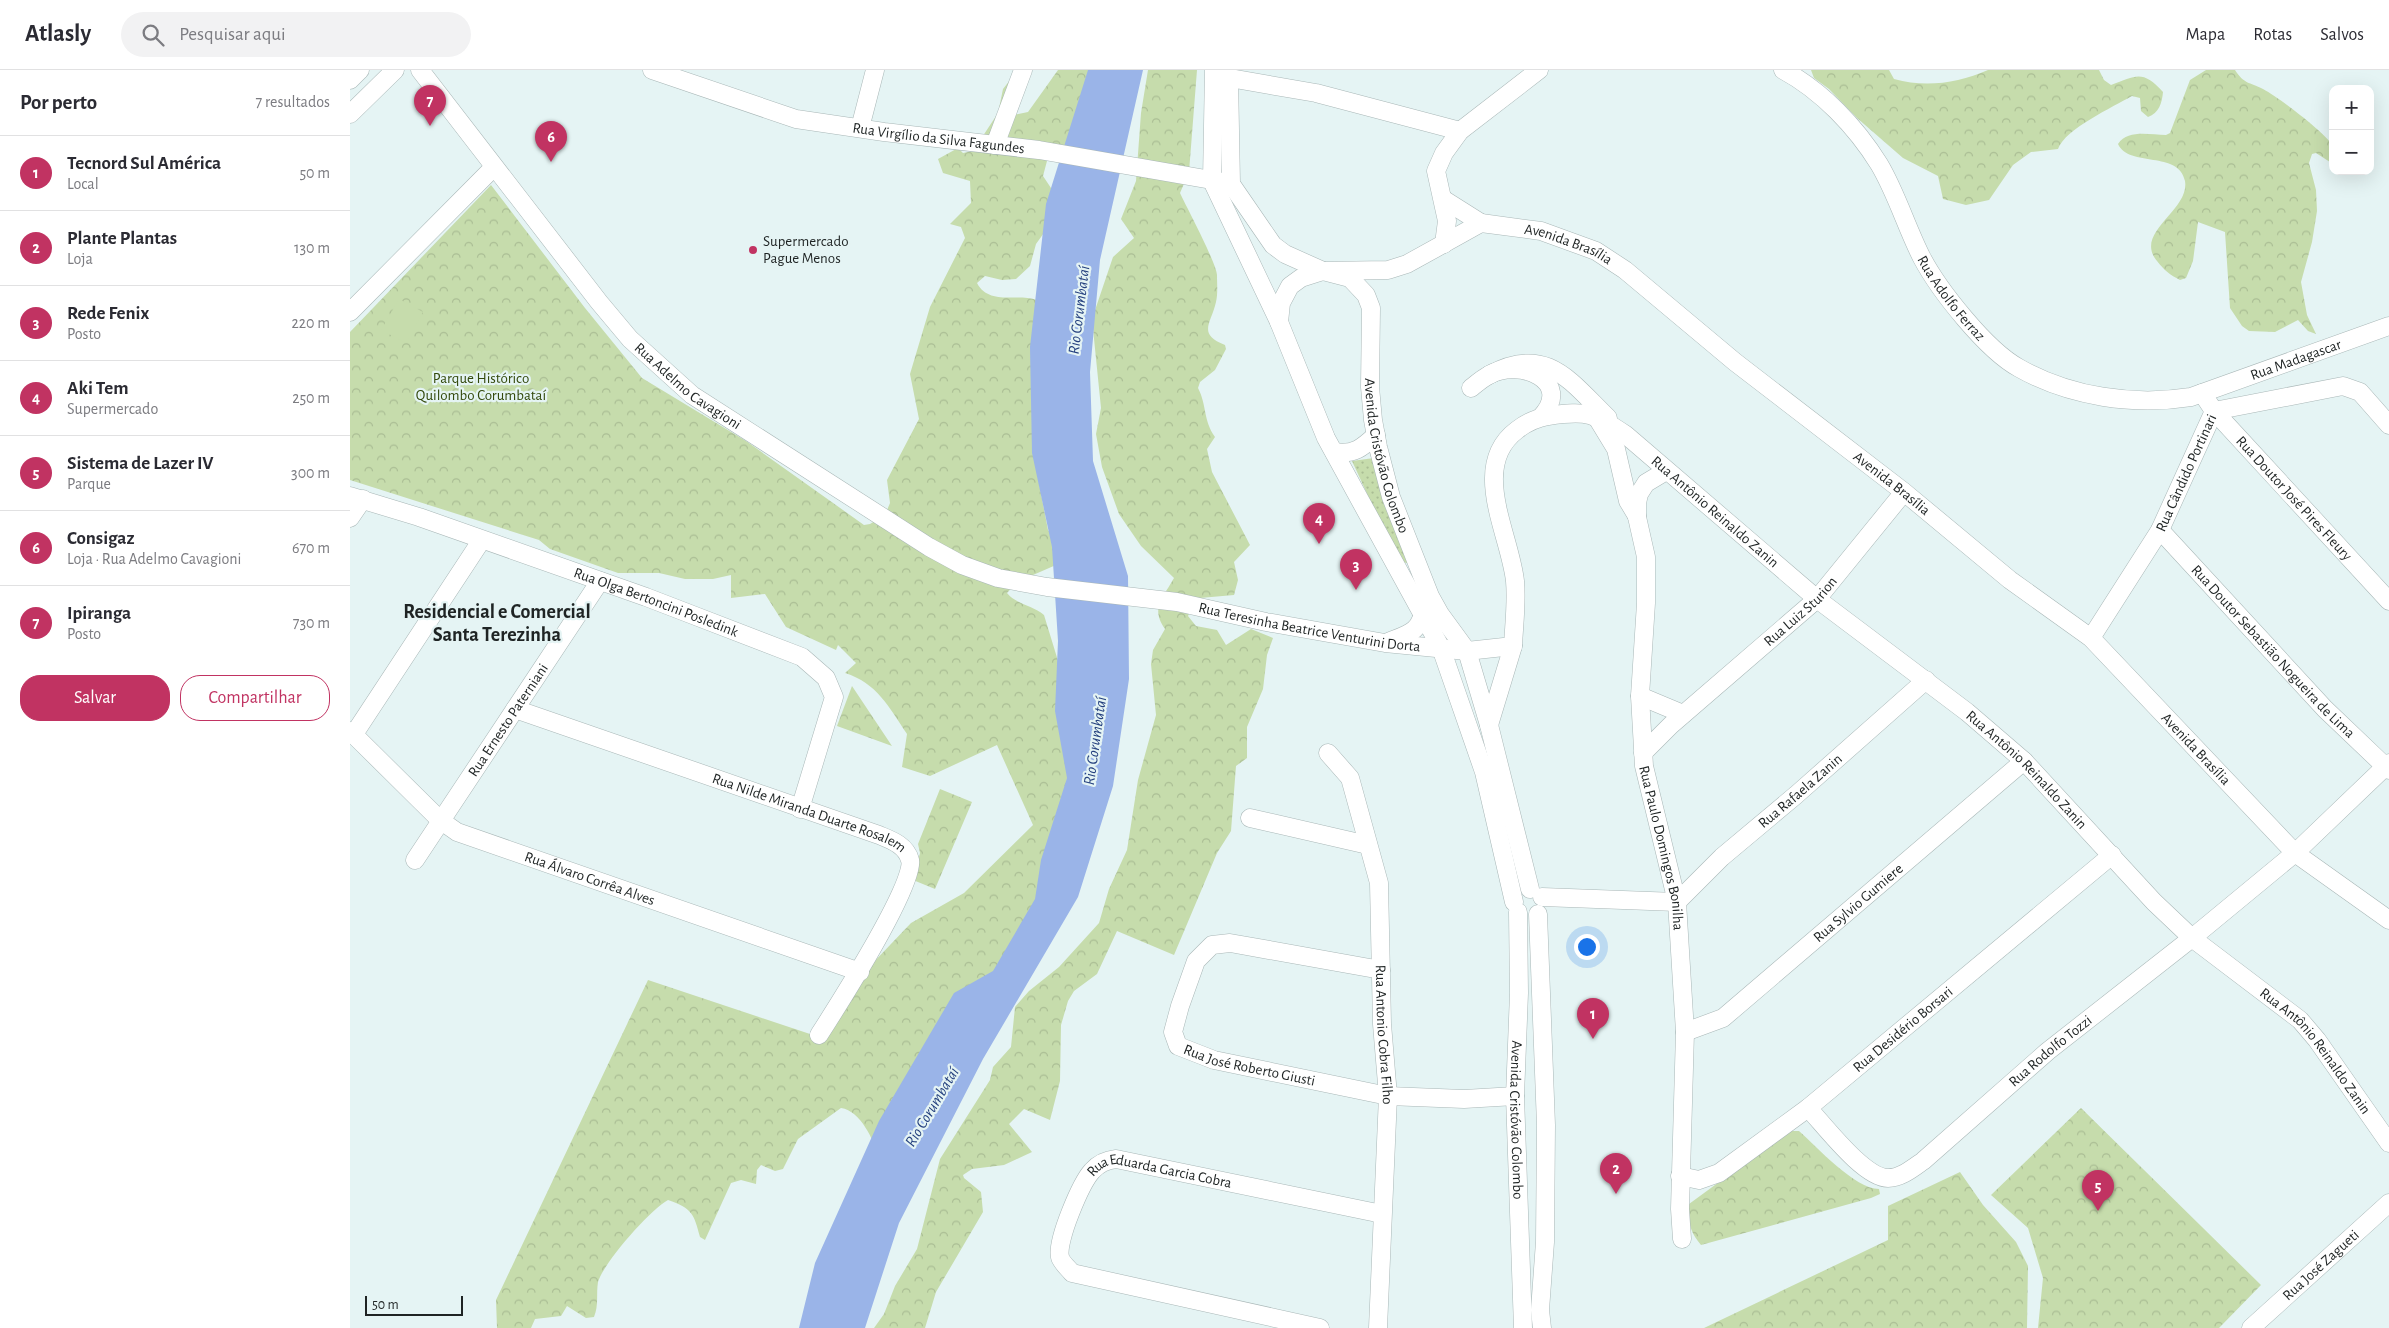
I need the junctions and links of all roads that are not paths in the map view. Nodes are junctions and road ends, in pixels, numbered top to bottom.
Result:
1 (360, 70) edge
2 (395, 70) edge
3 (420, 70) edge
4 (652, 70) edge
5 (875, 70) edge
6 (1022, 70) edge
7 (1539, 70) edge
8 (1783, 70) edge
9 (1221, 73) edge
10 (350, 80) edge
11 (350, 114) edge
12 (860, 128) junction
13 (1460, 131) junction
14 (995, 145) junction
15 (494, 167) junction
16 (1212, 180) junction
17 (1231, 184) junction
18 (1443, 199) junction
19 (1481, 223) junction
20 (1444, 244) junction
21 (1323, 271) junction
22 (350, 312) edge
23 (1279, 322) junction
24 (2389, 326) edge
25 (1489, 375) junction
26 (1471, 388) dead end
27 (2202, 393) junction
28 (2214, 411) junction
29 (1593, 415) junction
30 (1541, 417) junction
31 (2389, 426) edge
32 (1376, 435) junction
33 (1626, 435) junction
34 (1334, 452) junction
35 (1666, 472) junction
36 (1904, 492) junction
37 (356, 498) edge
38 (1638, 516) junction
39 (350, 518) edge
40 (2160, 530) junction
41 (481, 541) junction
42 (1422, 573) junction
43 (600, 581) junction
44 (1817, 599) junction
45 (2389, 601) edge
46 (1177, 602) joint
47 (1423, 618) junction
48 (2091, 638) junction
49 (1385, 643) junction
50 (1513, 646) junction
51 (1441, 648) junction
52 (1467, 651) junction
53 (1926, 680) junction
54 (1640, 696) junction
55 (515, 709) junction
56 (1683, 714) junction
57 (1489, 726) junction
58 (352, 732) edge
59 (1328, 753) dead end
60 (1643, 753) junction
61 (2024, 761) junction
62 (2388, 767) edge
63 (800, 808) junction
64 (1250, 818) dead end
65 (440, 820) junction
66 (1368, 845) junction
67 (2295, 853) junction
68 (2112, 855) junction
69 (414, 860) dead end
70 (1536, 893) junction
71 (1677, 902) junction
72 (1516, 907) junction
73 (1538, 914) junction
74 (2389, 920) edge
75 (2192, 938) junction
76 (1381, 970) junction
77 (860, 972) junction
78 (1685, 1032) junction
79 (819, 1035) dead end
80 (1388, 1096) junction
81 (1514, 1096) junction
82 (1808, 1108) junction
83 (2389, 1142) edge
84 (1680, 1176) junction
85 (2389, 1203) edge
86 (1382, 1214) junction
87 (1682, 1239) dead end
88 (1320, 1328) edge
89 (1378, 1328) edge
90 (1523, 1328) edge
91 (1542, 1328) edge
92 (2251, 1328) edge

1 - 10 street
2 - 11 street
3 - 15 street, Rua Adelmo Cavagioni
4 - 12 street, Rua Virgílio da Silva Fagundes
5 - 12 street
6 - 14 street
7 - 13 street
8 - 27 street, Rua Adolfo Ferraz
9 - 13 street
9 - 16 street, Avenida Cristóvão Colombo
9 - 17 street
12 - 14 street, Rua Virgílio da Silva Fagundes
13 - 18 street
14 - 16 street, Rua Virgílio da Silva Fagundes
15 - 22 street
15 - 46 street, Rua Adelmo Cavagioni
16 - 17 street, Rua Virgílio da Silva Fagundes
16 - 23 street, Avenida Cristóvão Colombo
17 - 21 street, Avenida Cristóvão Colombo
18 - 19 street
18 - 20 street
19 - 20 street
19 - 36 street, Avenida Brasília
20 - 21 street
21 - 23 street
21 - 32 street, Avenida Cristóvão Colombo
23 - 34 street, Avenida Cristóvão Colombo
24 - 27 street, Rua Madagascar
25 - 26 street, Rua Antônio Reinaldo Zanin
25 - 30 street, Rua Antônio Reinaldo Zanin
25 - 33 street, Rua Antônio Reinaldo Zanin
27 - 28 street, Rua Doutor José Pires Fleury
28 - 31 street, Rua Cândido Portinari
28 - 40 street, Rua Cândido Portinari
28 - 45 street, Rua Doutor José Pires Fleury
29 - 30 street, Rua Antônio Reinaldo Zanin
29 - 33 street, Rua Antônio Reinaldo Zanin
29 - 38 street
30 - 50 street, Rua Antônio Reinaldo Zanin
32 - 34 street
32 - 42 street, Avenida Cristóvão Colombo
33 - 35 street, Rua Antônio Reinaldo Zanin
34 - 47 street, Avenida Cristóvão Colombo
35 - 38 street, Rua Paulo Domingos Bonilha
35 - 44 street, Rua Antônio Reinaldo Zanin
36 - 44 street, Rua Luiz Sturion
36 - 48 street, Avenida Brasília
37 - 39 street
37 - 41 street, Rua Olga Bertoncini Posledink
38 - 54 street, Rua Paulo Domingos Bonilha
40 - 48 street, Rua Cândido Portinari
40 - 62 street, Rua Doutor Sebastião Nogueira de Lima
41 - 43 street, Rua Olga Bertoncini Posledink
41 - 58 street
42 - 47 street
42 - 52 street, Avenida Cristóvão Colombo
43 - 55 street, Rua Ernesto Paterniani
43 - 63 street, Rua Olga Bertoncini Posledink
44 - 53 street, Rua Antônio Reinaldo Zanin
44 - 56 street, Rua Luiz Sturion
46 - 49 street, Rua Teresinha Beatrice Venturini Dorta
47 - 49 street
47 - 51 street, Avenida Cristóvão Colombo
48 - 67 street, Avenida Brasília
49 - 51 street, Rua Teresinha Beatrice Venturini Dorta
50 - 52 street
50 - 57 street, Rua Antônio Reinaldo Zanin
51 - 52 street
51 - 72 street, Avenida Cristóvão Colombo
52 - 57 street, Avenida Cristóvão Colombo
53 - 61 street, Rua Antônio Reinaldo Zanin
53 - 71 street, Rua Rafaela Zanin
54 - 56 street
54 - 60 street, Rua Paulo Domingos Bonilha
55 - 63 street, Rua Nilde Miranda Duarte Rosalem
55 - 65 street, Rua Ernesto Paterniani
56 - 60 street, Rua Luiz Sturion
57 - 70 street, Avenida Cristóvão Colombo
58 - 65 street, Rua Álvaro Corrêa Alves
59 - 66 street, Rua Antonio Cobra Filho
60 - 71 street, Rua Paulo Domingos Bonilha
61 - 68 street, Rua Antônio Reinaldo Zanin
61 - 78 street, Rua Sylvio Gumiere
62 - 67 street, Rua Rodolfo Tozzi
63 - 77 street, Rua Nilde Miranda Duarte Rosalem
64 - 66 street
65 - 69 street, Rua Ernesto Paterniani
65 - 77 street, Rua Álvaro Corrêa Alves
66 - 76 street, Rua Antonio Cobra Filho
67 - 74 street, Avenida Brasília
67 - 75 street, Rua Rodolfo Tozzi
68 - 75 street, Rua Antônio Reinaldo Zanin
68 - 82 street, Rua Desidério Borsari
70 - 71 street
70 - 72 street
70 - 73 street
71 - 78 street, Rua Paulo Domingos Bonilha
72 - 73 street
72 - 81 street, Avenida Cristóvão Colombo
73 - 91 street, Avenida Cristóvão Colombo
75 - 82 street, Rua Rodolfo Tozzi
75 - 83 street, Rua Antônio Reinaldo Zanin
76 - 80 street, Rua Antonio Cobra Filho
76 - 80 street, Rua José Roberto Giusti
77 - 79 street, Rua Nilde Miranda Duarte Rosalem
78 - 84 street, Rua Paulo Domingos Bonilha
80 - 81 street, Rua José Roberto Giusti
80 - 86 street, Rua Antonio Cobra Filho
81 - 90 street, Avenida Cristóvão Colombo
82 - 84 street, Rua Desidério Borsari
84 - 87 street, Rua Paulo Domingos Bonilha
85 - 92 street, Rua José Zagueti
86 - 88 street, Rua Eduarda Garcia Cobra
86 - 89 street, Rua Antonio Cobra Filho

